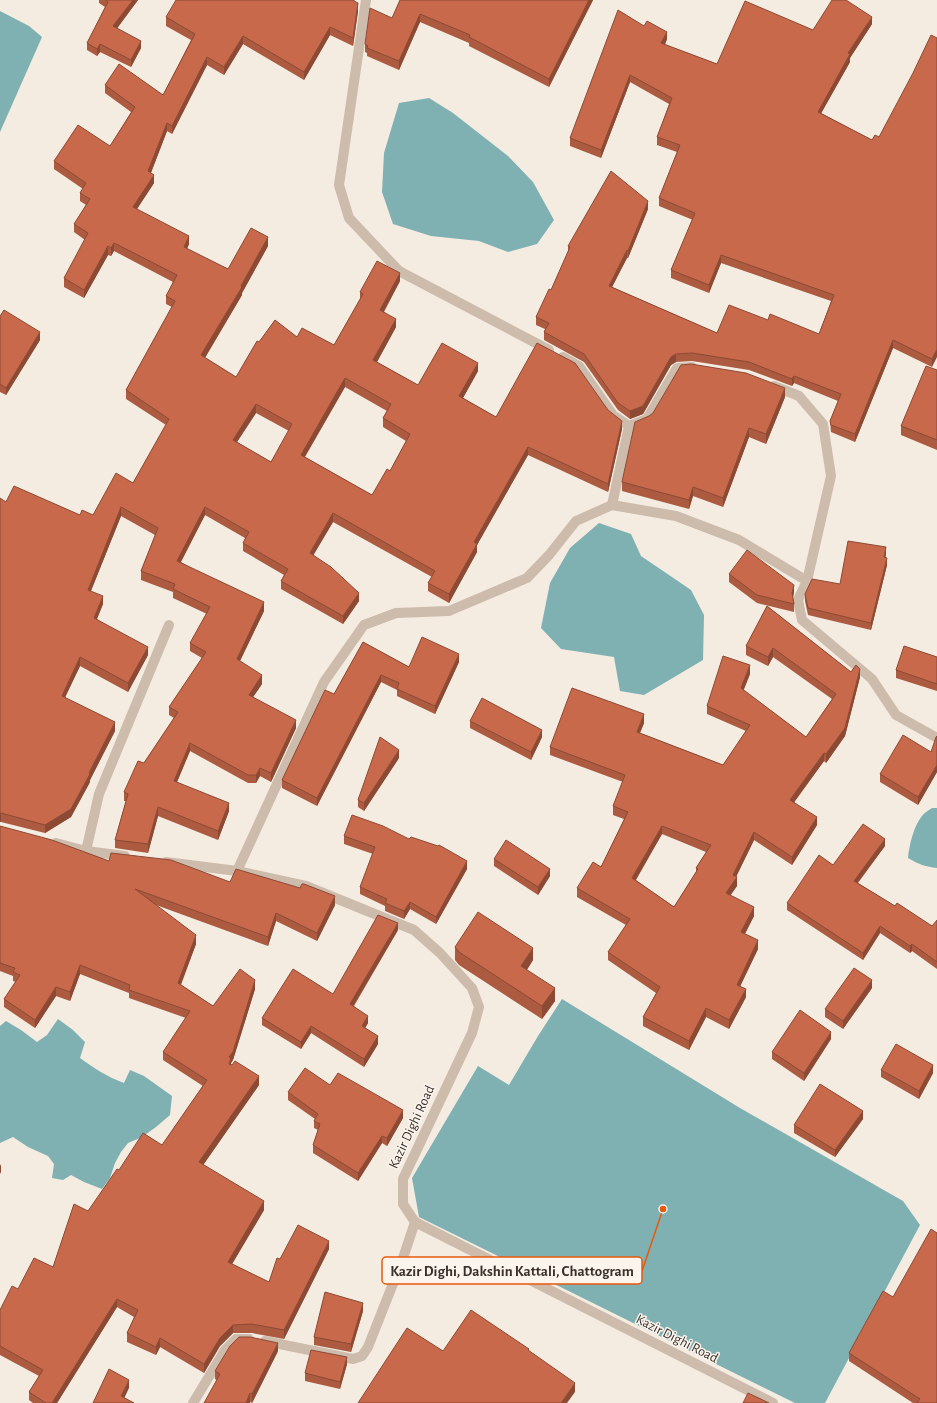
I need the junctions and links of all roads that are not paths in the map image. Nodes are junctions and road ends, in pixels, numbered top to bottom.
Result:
1 (366, 0) edge
2 (698, 368) edge
3 (763, 382) edge
4 (629, 426) junction
5 (612, 505) junction
6 (807, 581) junction
7 (169, 625) dead end
8 (937, 738) edge
9 (43, 839) edge
10 (86, 851) junction
11 (131, 857) edge
12 (154, 860) edge
13 (237, 871) junction
14 (415, 1222) junction
15 (193, 1403) edge
16 (773, 1403) edge

1 - 4 street
2 - 4 street
3 - 6 street
4 - 5 street
5 - 6 street
5 - 13 street
6 - 8 street
7 - 10 street
9 - 10 street
10 - 11 street
12 - 13 street, Kazir Dighi Road
13 - 14 street, Kazir Dighi Road
14 - 15 street
14 - 16 street, Kazir Dighi Road

